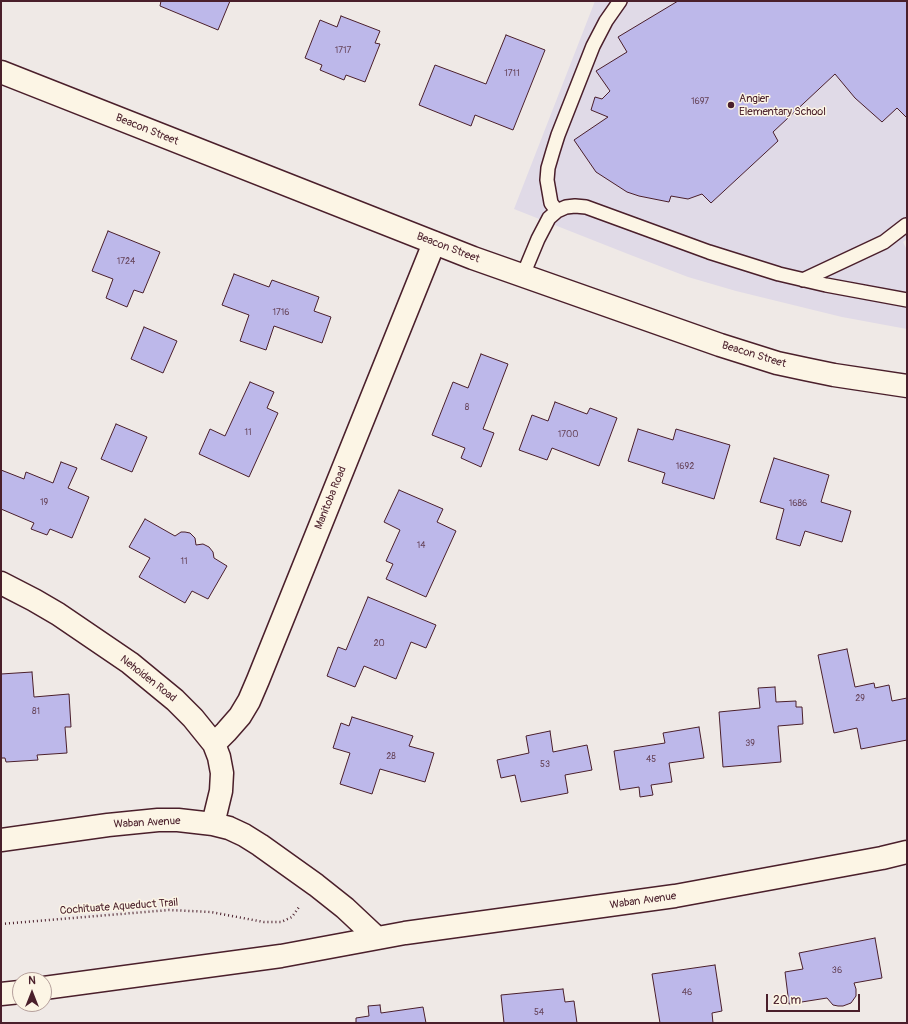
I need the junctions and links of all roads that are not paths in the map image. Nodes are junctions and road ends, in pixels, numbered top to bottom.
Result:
1 (620, 1) edge
2 (1, 72) edge
3 (556, 211) junction
4 (907, 225) edge
5 (434, 243) junction
6 (523, 275) junction
7 (803, 280) junction
8 (907, 300) edge
9 (907, 386) edge
10 (1, 583) edge
11 (214, 744) junction
12 (213, 824) junction
13 (1, 840) edge
14 (907, 852) edge
15 (377, 938) junction
16 (52, 987) edge
17 (12, 993) edge
18 (1, 994) edge

1 - 3 lane
2 - 5 street, Beacon Street
3 - 6 lane
3 - 7 lane
4 - 7 lane
5 - 6 street, Beacon Street
5 - 11 street, Manitoba Road
6 - 9 street, Beacon Street
7 - 8 lane
10 - 11 street, Nehoiden Road
11 - 12 street, Nehoiden Road
12 - 13 street, Waban Avenue
12 - 15 street, Waban Avenue
14 - 15 street, Waban Avenue
15 - 16 street, Waban Avenue
17 - 18 street

